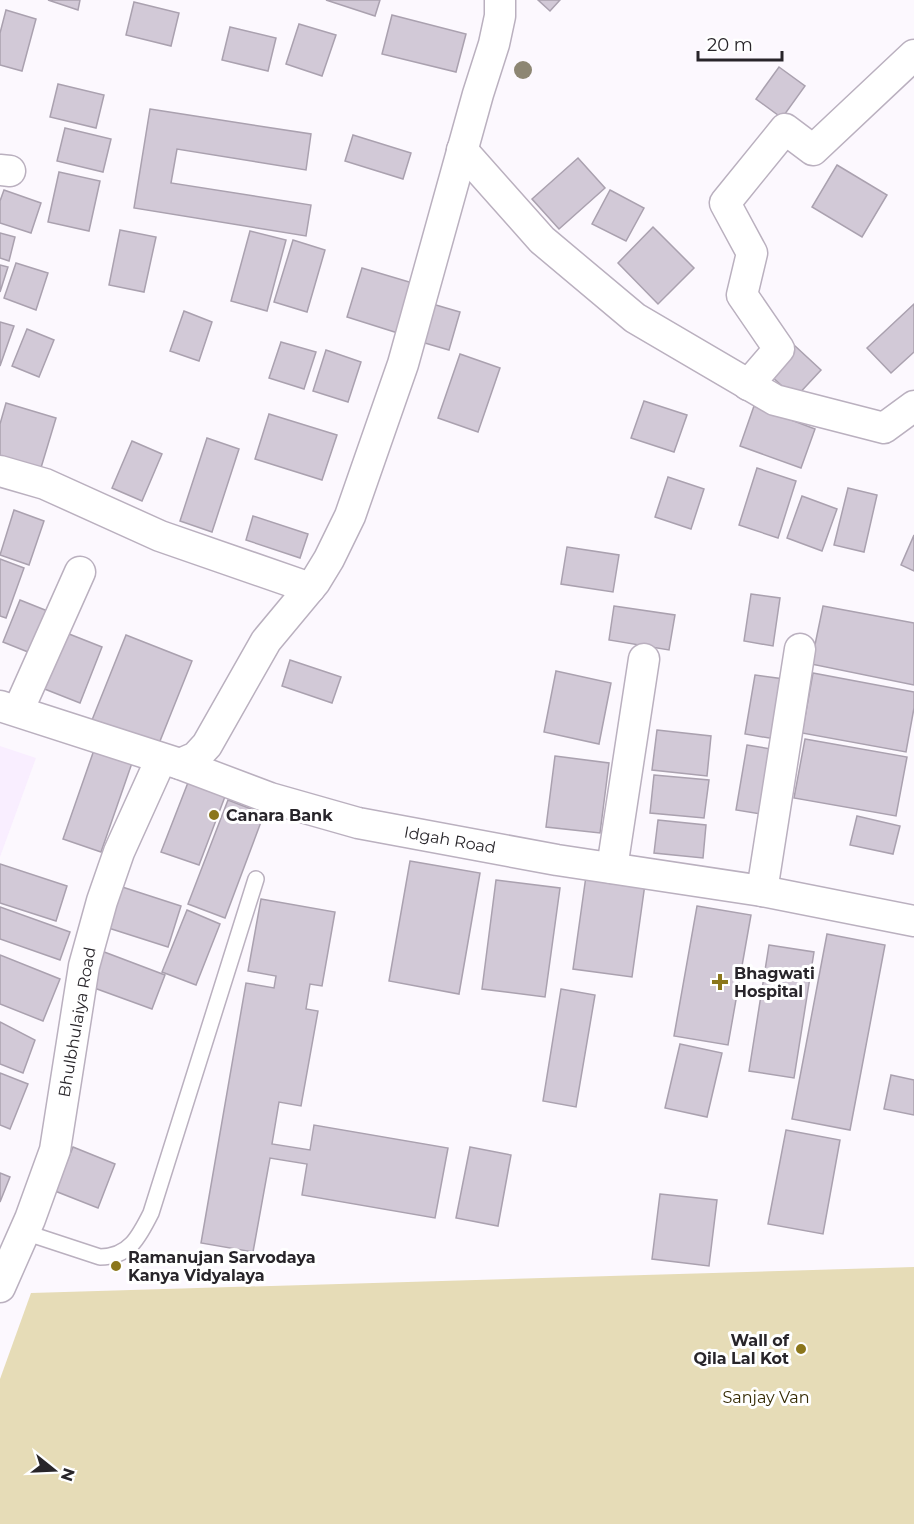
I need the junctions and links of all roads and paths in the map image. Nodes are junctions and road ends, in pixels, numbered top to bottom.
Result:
1 (500, 0) edge
2 (914, 55) edge
3 (462, 150) junction
4 (748, 385) junction
5 (914, 406) edge
6 (0, 471) edge
7 (80, 572) dead end
8 (309, 588) junction
9 (800, 649) dead end
10 (644, 659) dead end
11 (9, 708) edge
12 (170, 762) junction
13 (612, 868) junction
14 (256, 879) dead end
15 (762, 891) junction
16 (914, 921) edge
17 (24, 1232) junction
18 (0, 1287) edge

1 - 3 street
2 - 4 street
3 - 4 street
3 - 8 street
4 - 5 street
6 - 8 street
7 - 11 street
8 - 12 street
9 - 15 street
10 - 13 street
11 - 12 street, Idgah Road
12 - 13 street, Idgah Road
12 - 17 street, Bhulbhulaiya Road
13 - 15 street, Idgah Road
14 - 17 lane
15 - 16 street, Idgah Road
17 - 18 street, Bhulbhulaiya Road

